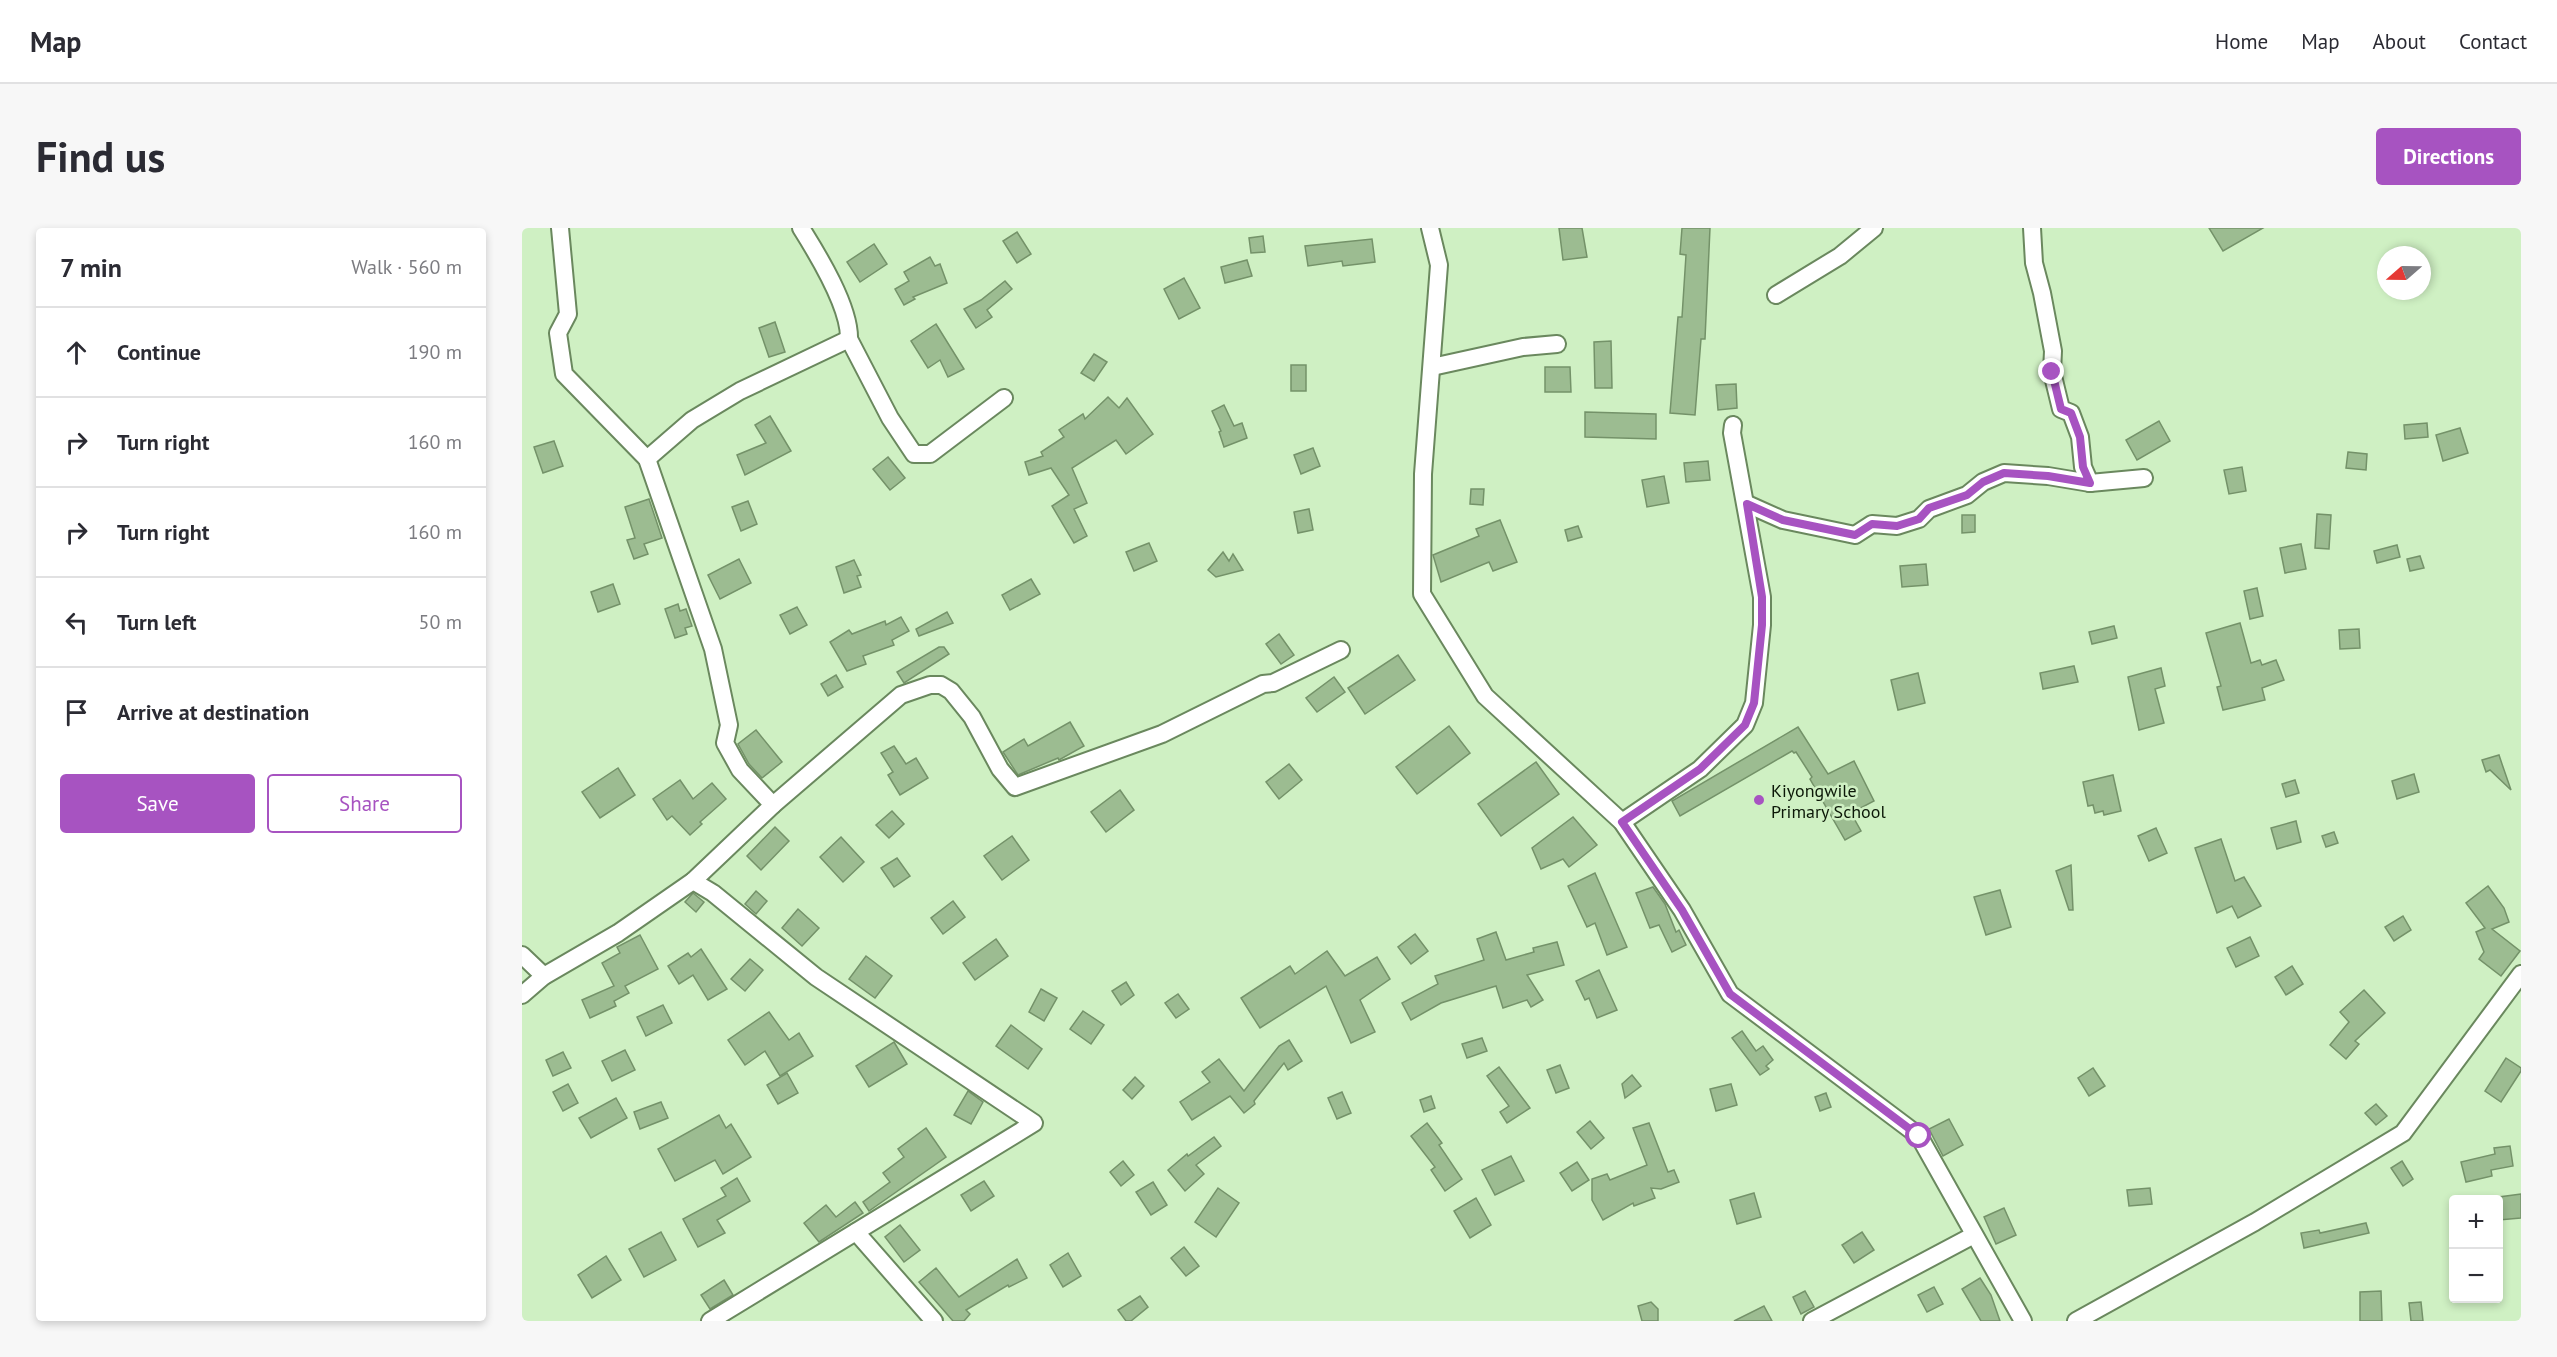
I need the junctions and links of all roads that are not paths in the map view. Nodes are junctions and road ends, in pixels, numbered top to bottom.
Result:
1 (560, 228) edge
2 (801, 228) edge
3 (1431, 228) edge
4 (1874, 228) edge
5 (2032, 228) edge
6 (1776, 295) dead end
7 (849, 339) junction
8 (1557, 344) dead end
9 (1432, 367) junction
10 (1004, 398) dead end
11 (1733, 425) dead end
12 (647, 459) junction
13 (2144, 478) dead end
14 (2090, 483) junction
15 (1747, 504) junction
16 (1341, 650) dead end
17 (773, 805) junction
18 (1622, 822) junction
19 (693, 881) junction
20 (522, 956) edge
21 (2521, 974) edge
22 (544, 976) junction
23 (522, 995) edge
24 (856, 1232) junction
25 (1974, 1235) junction
26 (710, 1321) edge
27 (934, 1321) edge
28 (1812, 1321) edge
29 (2023, 1321) edge
30 (2076, 1321) edge

1 - 12 street
2 - 7 street
3 - 9 street
4 - 6 street
5 - 14 street
7 - 10 street
7 - 12 street
8 - 9 street
9 - 18 street
11 - 15 street
12 - 17 street
13 - 14 street
14 - 15 street
15 - 18 street
16 - 17 street
17 - 19 street
18 - 25 street
19 - 22 street
19 - 24 street
20 - 22 street
21 - 30 street
22 - 23 street
24 - 26 street
24 - 27 street
25 - 28 street
25 - 29 street

